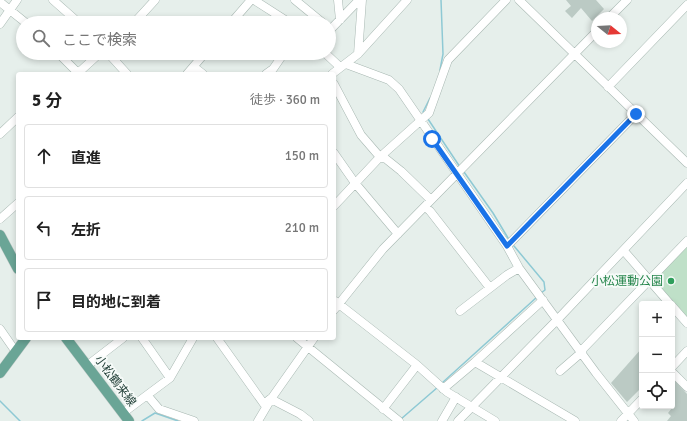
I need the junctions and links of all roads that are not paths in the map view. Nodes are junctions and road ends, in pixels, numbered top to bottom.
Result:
1 (17, 0) edge
2 (53, 0) edge
3 (155, 0) edge
4 (251, 0) edge
5 (254, 0) edge
6 (295, 0) edge
7 (338, 0) edge
8 (361, 0) edge
9 (407, 0) edge
10 (506, 0) edge
11 (519, 0) edge
12 (627, 0) edge
13 (0, 2) edge
14 (687, 5) edge
15 (10, 9) junction
16 (615, 12) edge
17 (18, 16) edge
18 (71, 16) edge
19 (140, 16) edge
20 (237, 16) edge
21 (279, 16) edge
22 (314, 16) edge
23 (340, 20) junction
24 (0, 24) edge
25 (336, 24) edge
26 (591, 36) edge
27 (358, 54) junction
28 (574, 54) junction
29 (65, 60) edge
30 (93, 60) edge
31 (114, 60) edge
32 (200, 60) edge
33 (280, 60) edge
34 (335, 60) edge
35 (343, 66) junction
36 (194, 67) junction
37 (76, 72) edge
38 (80, 72) edge
39 (124, 72) edge
40 (189, 72) edge
41 (200, 72) edge
42 (272, 72) edge
43 (335, 72) edge
44 (608, 87) junction
45 (336, 88) edge
46 (636, 114) junction
47 (424, 117) junction
48 (16, 118) edge
49 (0, 134) edge
50 (336, 156) edge
51 (380, 157) junction
52 (687, 163) edge
53 (460, 170) junction
54 (355, 183) junction
55 (687, 183) edge
56 (431, 200) junction
57 (336, 204) edge
58 (16, 205) edge
59 (425, 207) junction
60 (0, 219) edge
61 (398, 234) junction
62 (0, 235) edge
63 (687, 241) edge
64 (507, 246) junction
65 (624, 251) junction
66 (16, 265) edge
67 (519, 268) junction
68 (648, 280) junction
69 (490, 288) junction
70 (541, 297) junction
71 (667, 301) edge
72 (336, 304) edge
73 (336, 306) edge
74 (675, 309) edge
75 (460, 311) dead end
76 (558, 320) junction
77 (687, 323) edge
78 (0, 329) edge
79 (25, 340) edge
80 (68, 340) edge
81 (120, 340) edge
82 (143, 340) edge
83 (192, 340) edge
84 (218, 340) edge
85 (299, 340) edge
86 (312, 340) edge
87 (307, 347) junction
88 (687, 351) edge
89 (16, 352) junction
90 (581, 352) junction
91 (475, 362) junction
92 (675, 364) edge
93 (88, 365) junction
94 (417, 365) junction
95 (560, 371) dead end
96 (0, 373) edge
97 (673, 373) edge
98 (501, 377) junction
99 (170, 378) junction
100 (441, 386) junction
101 (687, 387) edge
102 (148, 396) junction
103 (456, 397) junction
104 (271, 399) junction
105 (639, 402) edge
106 (472, 406) junction
107 (383, 408) junction
108 (628, 414) junction
109 (126, 417) edge
110 (398, 420) edge
111 (194, 421) edge
112 (258, 421) edge
113 (309, 421) edge
114 (442, 421) edge
115 (458, 421) edge
116 (495, 421) edge
117 (575, 421) edge
118 (621, 421) edge
119 (634, 421) edge

1 - 15 street
2 - 18 street
3 - 19 street
4 - 20 street
5 - 21 street
6 - 22 street
7 - 23 street
8 - 23 street
8 - 27 street
9 - 27 street
10 - 47 street
11 - 28 street
12 - 16 street
13 - 15 street
14 - 44 street
15 - 17 street
15 - 24 street
23 - 25 street
26 - 28 street
27 - 35 street
28 - 44 street
28 - 53 street
29 - 37 street
30 - 38 street
31 - 39 street
32 - 36 street
33 - 42 street
34 - 35 street
35 - 43 street
35 - 47 street
36 - 40 street
36 - 41 street
44 - 46 street
45 - 51 street
46 - 52 street
46 - 64 street
47 - 51 street
47 - 53 street
48 - 49 street
50 - 54 street
51 - 54 street
51 - 56 street
53 - 56 street
53 - 64 street
54 - 57 street
54 - 61 street
55 - 65 street
56 - 59 street
58 - 60 street
59 - 61 street
59 - 69 street
61 - 72 street
62 - 66 main road
63 - 68 street
64 - 67 street
65 - 68 street
65 - 76 street
67 - 69 street
67 - 70 street
68 - 71 street
68 - 90 street
69 - 75 street
70 - 76 street
70 - 91 street
73 - 94 street
74 - 77 street
76 - 90 street
76 - 98 street
78 - 89 street
79 - 89 main road
80 - 93 main road, 小松鶴来線
81 - 93 street
82 - 99 street
83 - 99 street
84 - 104 street
85 - 87 street
86 - 87 street
87 - 104 street
87 - 107 street
88 - 92 street
89 - 96 main road
90 - 95 street
90 - 108 street
91 - 98 street
91 - 100 street
93 - 109 main road, 小松鶴来線
94 - 100 street
94 - 107 street
97 - 101 street
98 - 106 street
98 - 117 street
99 - 102 street
100 - 103 street
102 - 109 street
102 - 111 street
103 - 106 street
103 - 114 street
104 - 112 street
104 - 113 street
105 - 108 street
106 - 115 street
106 - 116 street
107 - 110 street
108 - 118 street
108 - 119 street

